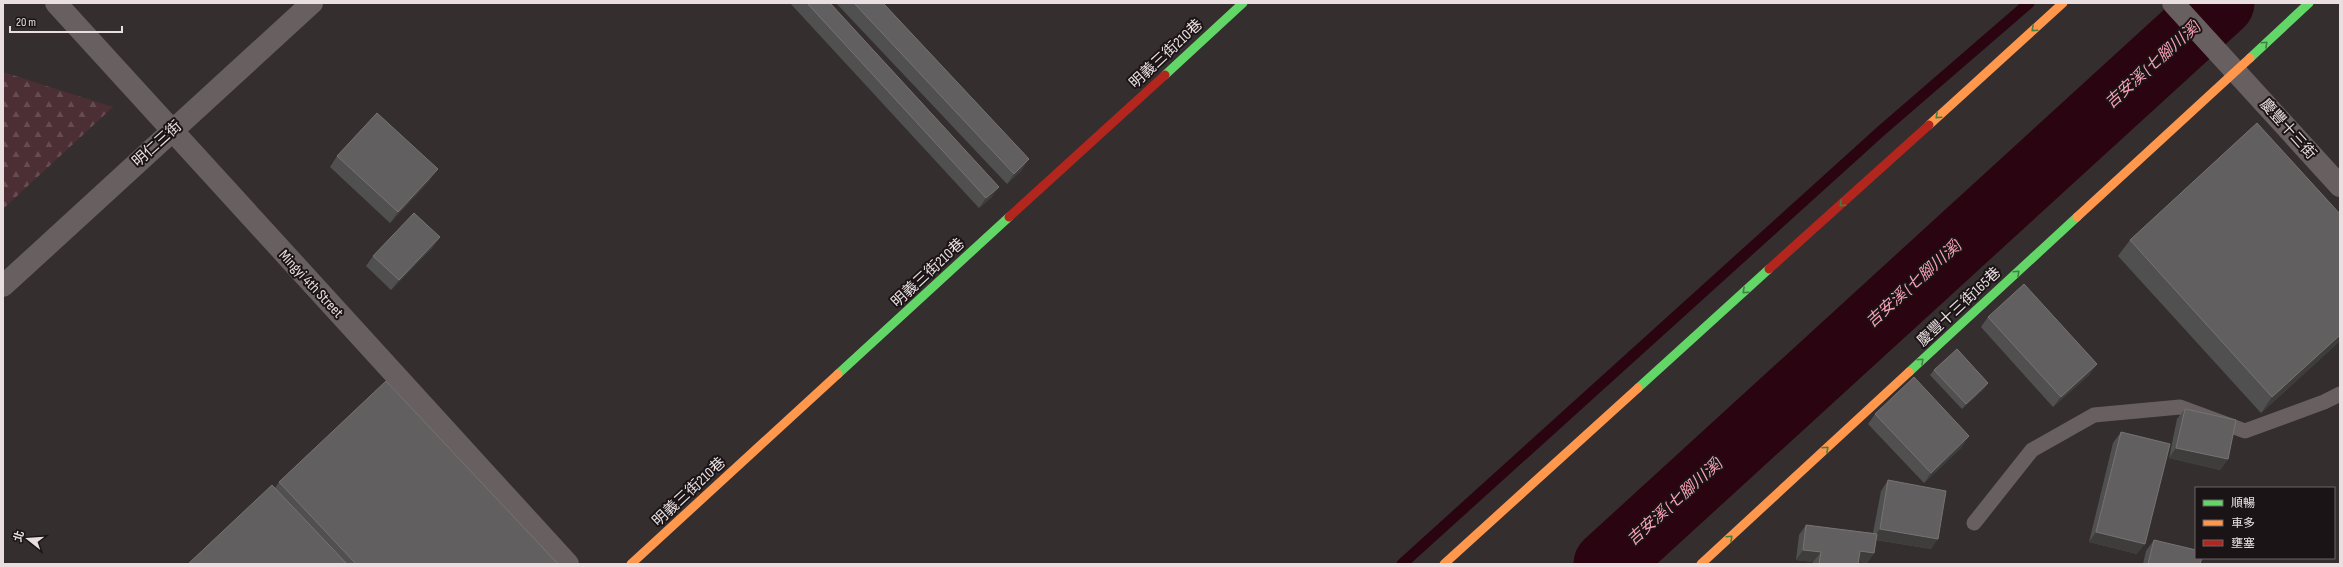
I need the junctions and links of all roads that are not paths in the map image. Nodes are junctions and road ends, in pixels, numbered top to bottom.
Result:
1 (56, 3) edge
2 (312, 3) edge
3 (1243, 3) edge
4 (2063, 3) edge
5 (2173, 3) edge
6 (2309, 3) edge
7 (2236, 71) junction
8 (171, 132) junction
9 (2340, 186) edge
10 (3, 286) edge
11 (2340, 394) edge
12 (1974, 523) dead end
13 (568, 564) edge
14 (631, 564) edge
15 (1444, 564) edge
16 (1701, 564) edge

1 - 8 street, Mingyi 4th Street
2 - 8 street, 明仁三街
3 - 14 street, 明義三街210巷
4 -> 15 street
5 - 7 street, 慶豐十三街
7 -> 6 street, 慶豐十三街165巷
7 - 9 street, 慶豐十三街
16 -> 7 street, 慶豐十三街165巷
8 - 10 street, 明仁三街
8 - 13 street, Mingyi 4th Street
11 - 12 lane

